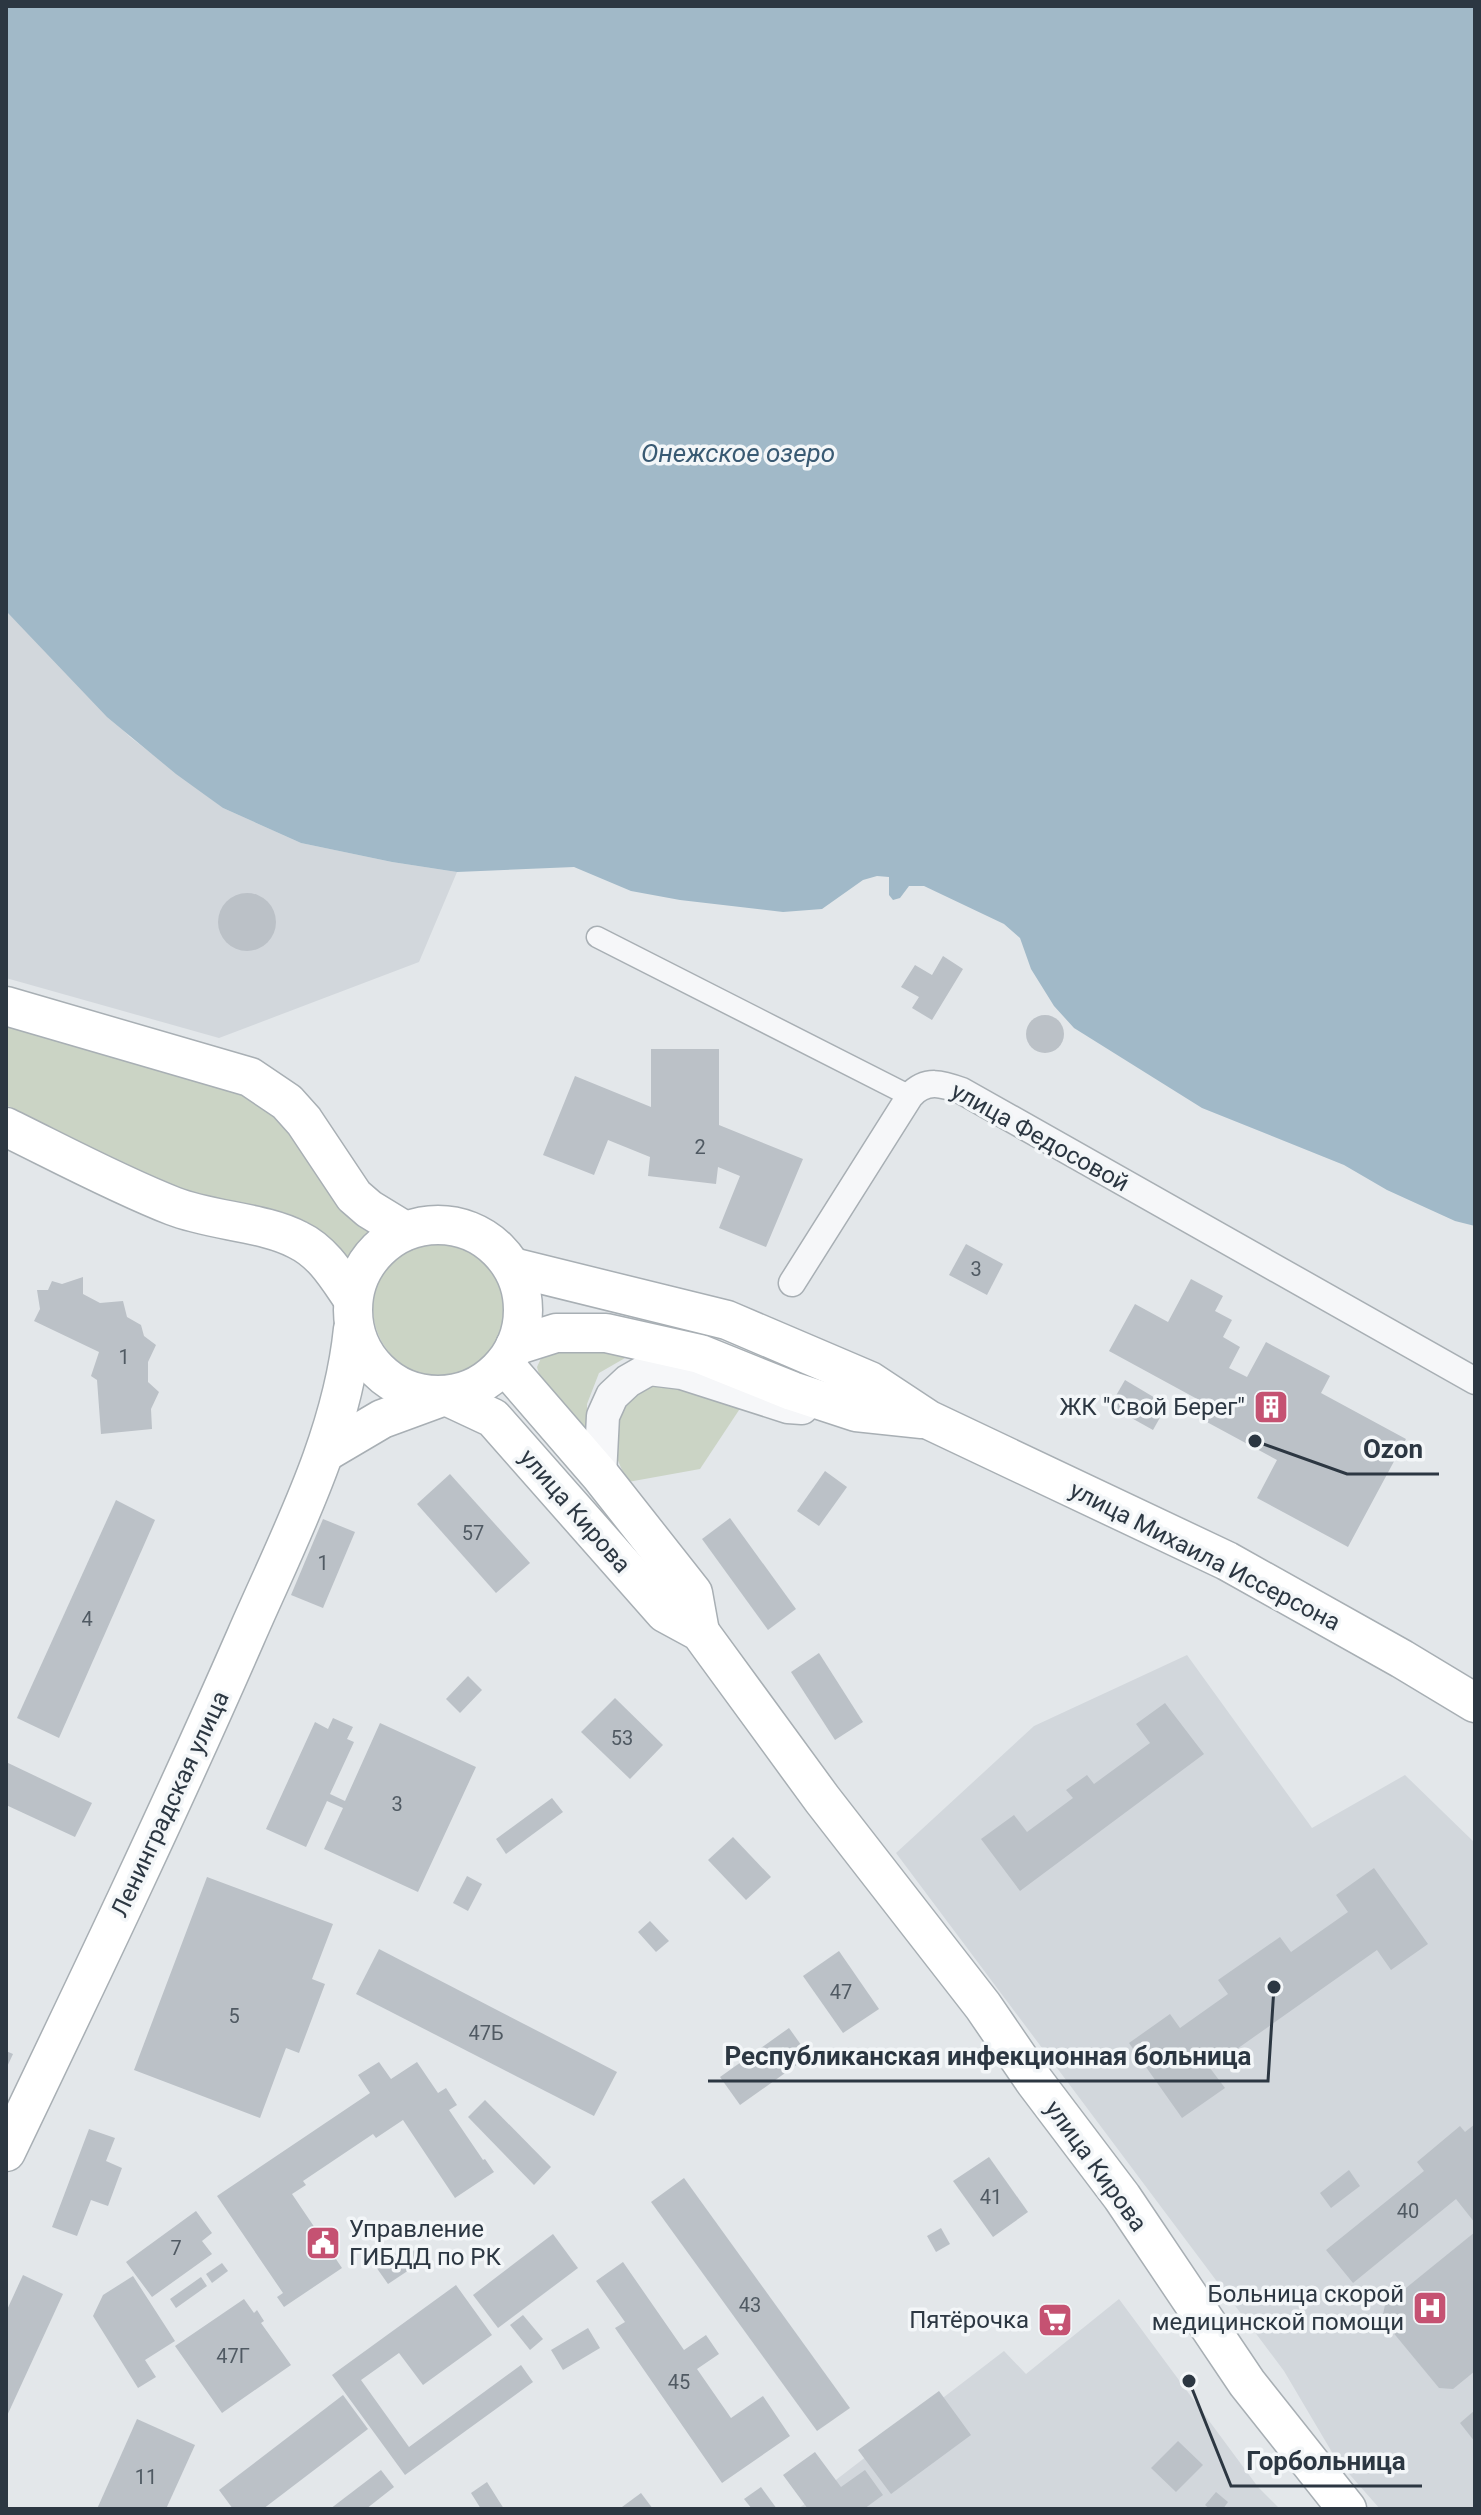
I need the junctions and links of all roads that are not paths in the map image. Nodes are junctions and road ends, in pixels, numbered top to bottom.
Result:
1 (597, 937) dead end
2 (6, 1006) edge
3 (910, 1096) junction
4 (6, 1127) edge
5 (405, 1231) junction
6 (512, 1267) junction
7 (792, 1283) dead end
8 (353, 1313) junction
9 (510, 1355) junction
10 (1475, 1381) edge
11 (446, 1396) junction
12 (856, 1412) junction
13 (929, 1420) junction
14 (326, 1452) junction
15 (600, 1475) junction
16 (700, 1632) junction
17 (1475, 1703) edge
18 (6, 2152) edge
19 (1347, 2509) edge

1 - 3 street
2 - 5 main road
3 - 7 street
3 - 10 street, улица Федосовой
4 - 8 main road
5 - 6 main road
5 - 8 main road
6 - 9 main road
6 - 13 main road, улица Михаила Иссерсона
8 - 11 main road
8 - 14 main road, Ленинградская улица
9 - 11 main road
9 - 12 main road, улица Михаила Иссерсона
9 - 15 main road, улица Кирова
11 - 14 main road
11 - 16 main road, улица Кирова
12 - 13 main road, улица Михаила Иссерсона
12 - 15 street
13 - 17 main road, улица Михаила Иссерсона
14 - 18 main road, Ленинградская улица
15 - 16 main road, улица Кирова
16 - 19 main road, улица Кирова

